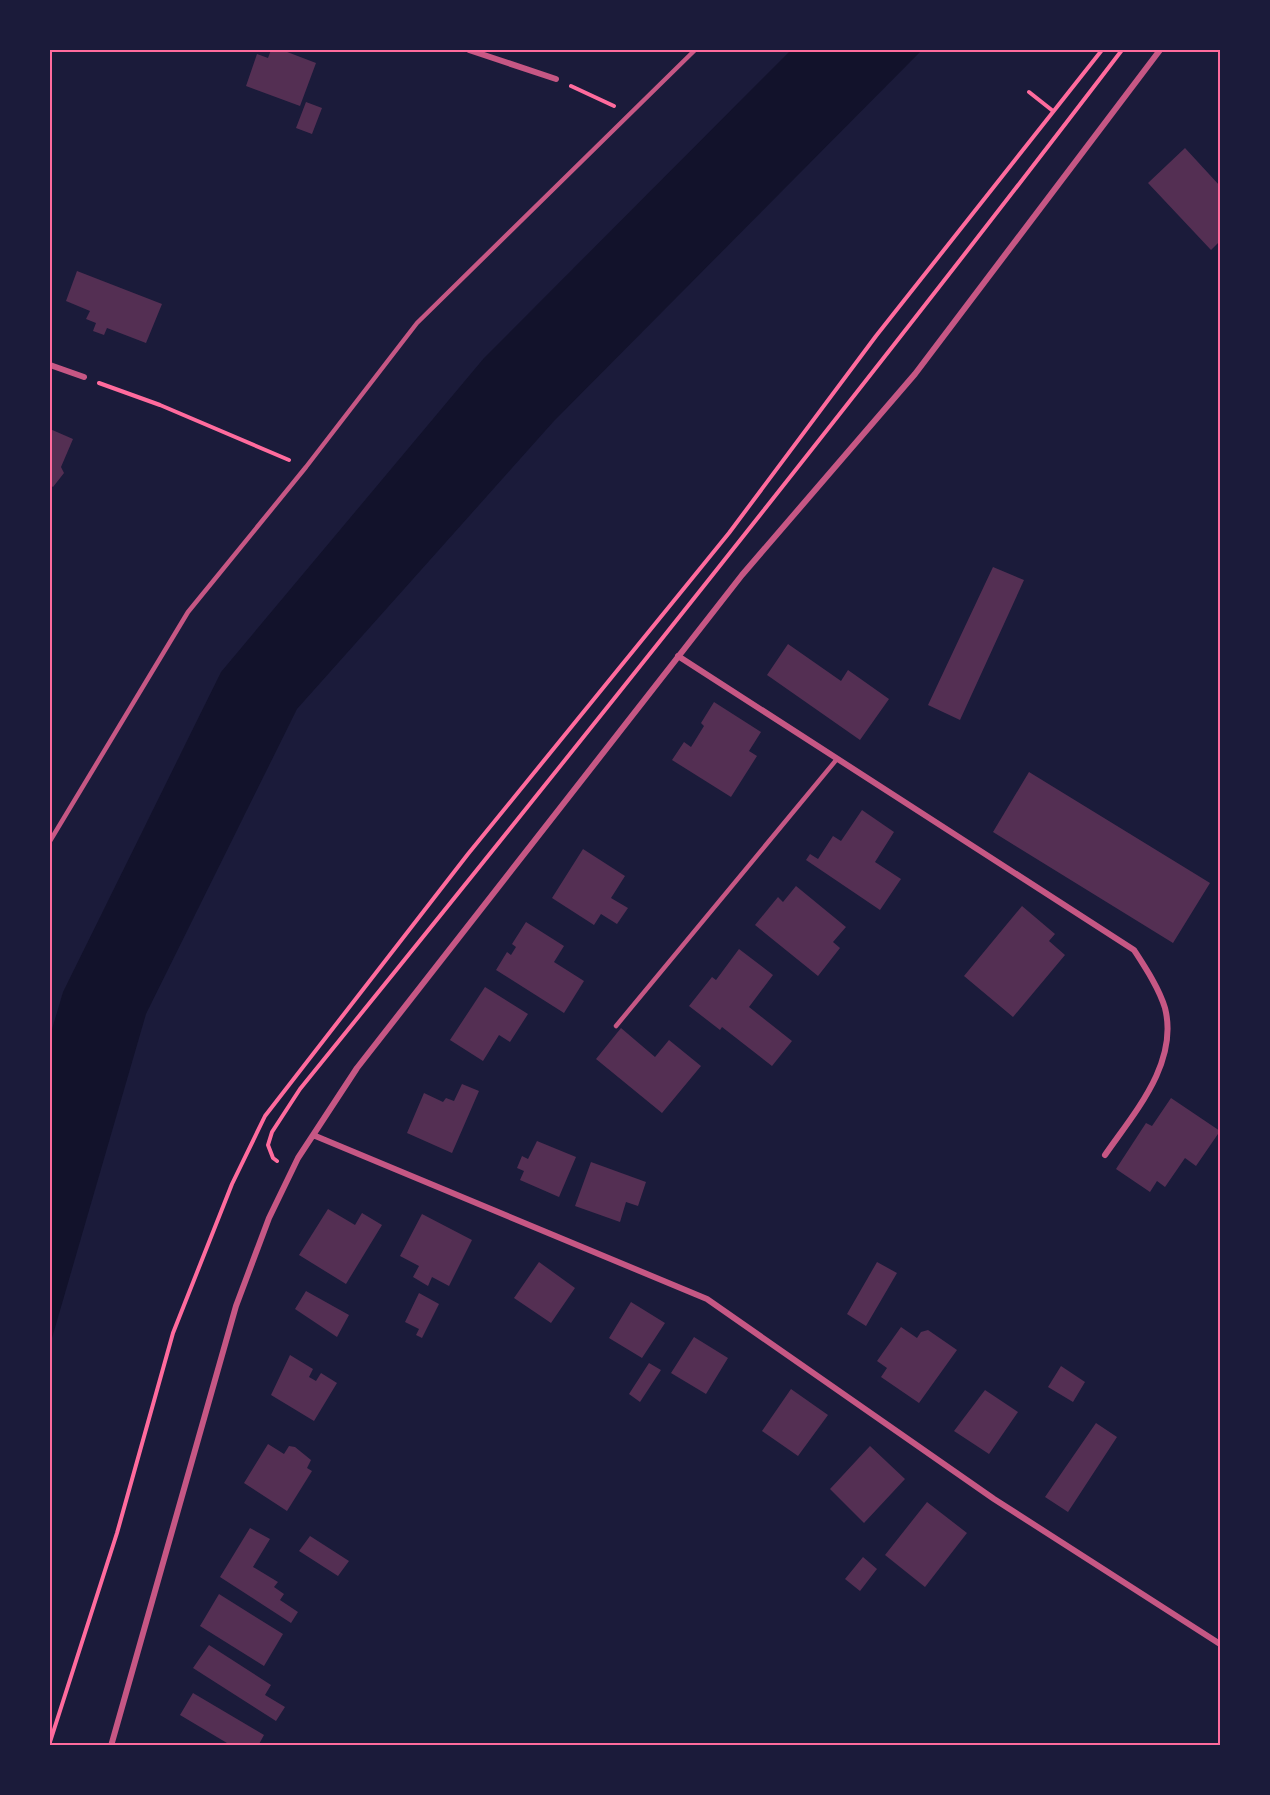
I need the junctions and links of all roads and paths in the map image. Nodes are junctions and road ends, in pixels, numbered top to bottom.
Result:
1 (469, 50) edge
2 (695, 50) edge
3 (1122, 50) edge
4 (1160, 50) edge
5 (556, 79) joint
6 (1029, 92) dead end
7 (1053, 111) dead end
8 (631, 113) junction
9 (50, 365) edge
10 (84, 377) joint
11 (306, 467) junction
12 (678, 656) junction
13 (837, 759) junction
14 (50, 841) edge
15 (616, 1026) dead end
16 (313, 1135) junction
17 (1105, 1155) dead end
18 (292, 1170) junction
19 (1221, 1644) edge
20 (111, 1746) edge

1 - 5 street
2 - 8 lane
3 - 18 path
4 - 12 street
5 - 8 path
6 - 7 path
8 - 11 lane
9 - 10 street
10 - 11 path
11 - 14 lane
12 - 13 street
12 - 16 street
13 - 15 lane
13 - 17 street
16 - 18 street
16 - 19 street
18 - 20 street

